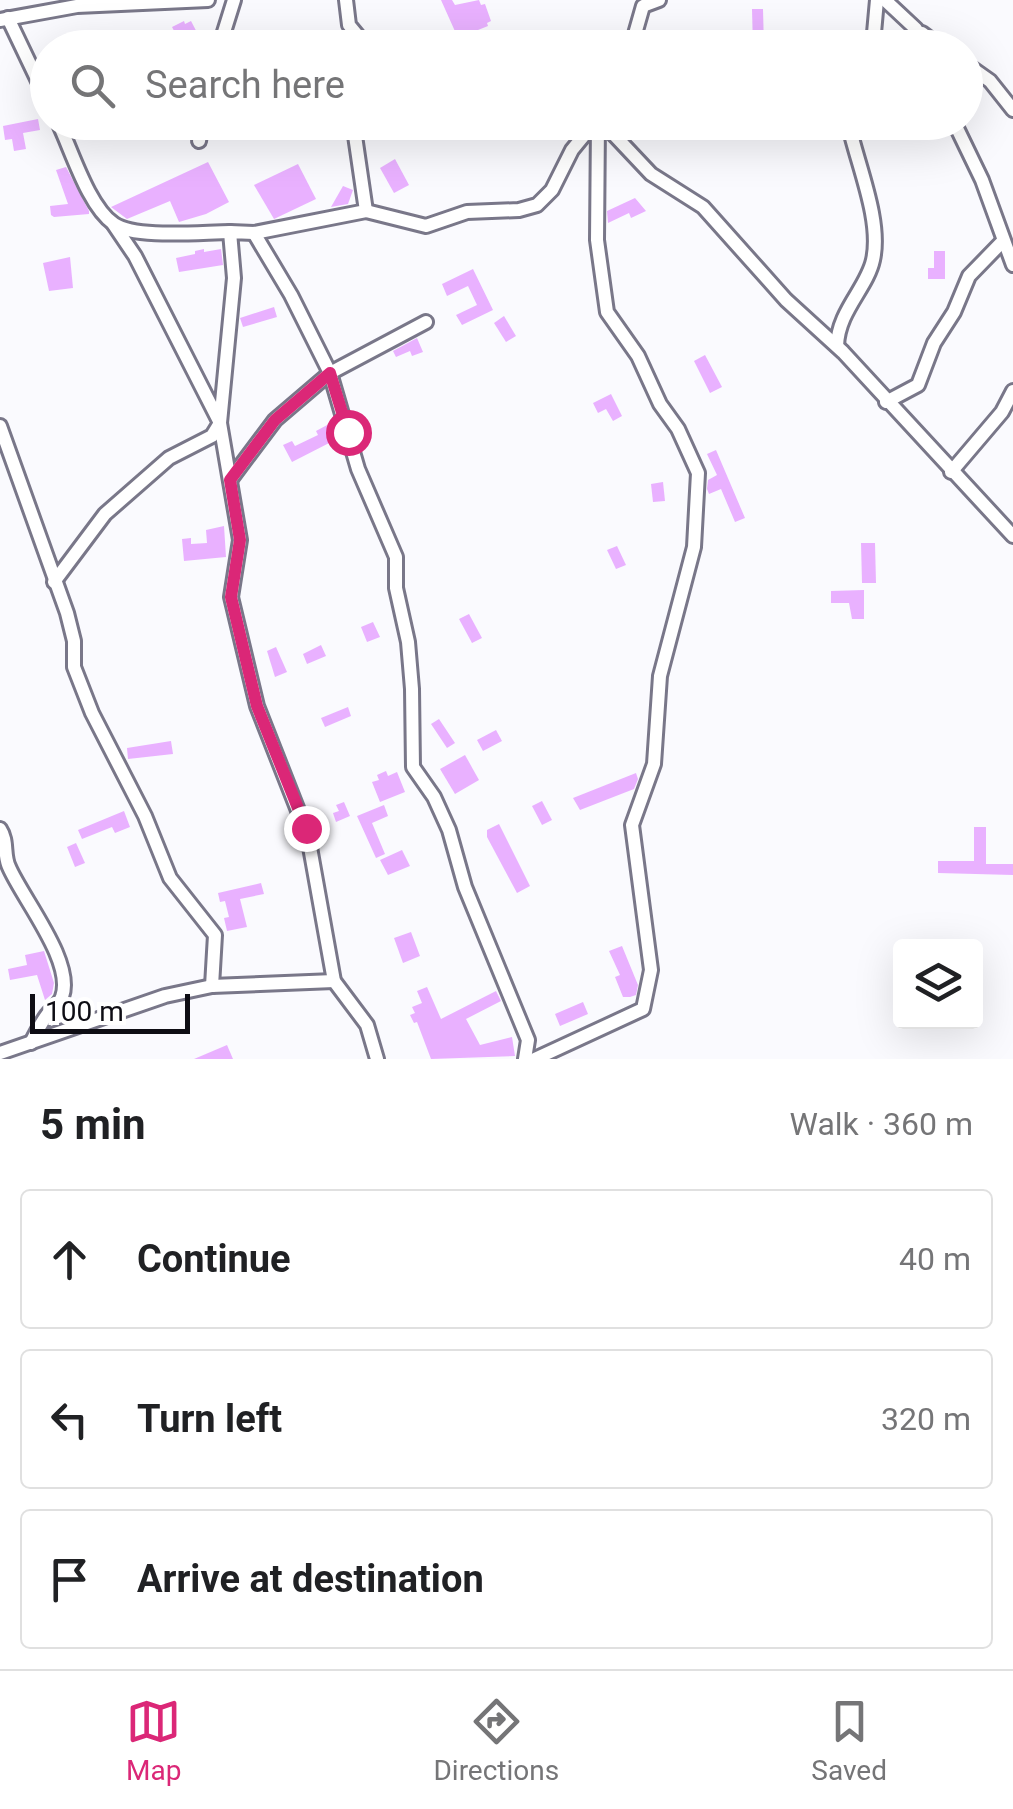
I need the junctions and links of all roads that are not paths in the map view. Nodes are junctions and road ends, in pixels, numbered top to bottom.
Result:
1 (208, 0) edge
2 (234, 0) edge
3 (346, 0) edge
4 (659, 0) edge
5 (881, 0) edge
6 (637, 3) edge
7 (4, 19) edge
8 (916, 29) edge
9 (225, 30) edge
10 (353, 30) edge
11 (634, 30) edge
12 (874, 30) edge
13 (30, 68) edge
14 (983, 76) edge
15 (1013, 110) edge
16 (66, 140) edge
17 (356, 140) edge
18 (581, 140) edge
19 (598, 140) edge
20 (616, 140) edge
21 (853, 140) edge
22 (963, 140) edge
23 (366, 211) junction
24 (114, 225) junction
25 (230, 232) junction
26 (254, 233) junction
27 (1003, 241) junction
28 (1013, 265) edge
29 (426, 322) dead end
30 (837, 346) junction
31 (330, 373) junction
32 (1013, 391) edge
33 (886, 402) junction
34 (220, 424) junction
35 (0, 426) edge
36 (951, 472) junction
37 (230, 480) junction
38 (1013, 536) edge
39 (54, 582) junction
40 (0, 830) edge
41 (334, 981) junction
42 (212, 986) junction
43 (31, 1042) junction
44 (0, 1053) edge
45 (14, 1059) edge
46 (378, 1059) edge
47 (525, 1059) edge
48 (535, 1059) edge

1 - 7 street
2 - 9 street
3 - 10 street
4 - 6 street
5 - 8 street
5 - 12 street
6 - 11 street
7 - 13 street
14 - 15 street
16 - 24 street
17 - 23 street
18 - 23 street
19 - 48 street
20 - 30 street
21 - 30 street
22 - 27 street
23 - 26 street
24 - 25 street
24 - 34 street
25 - 26 street
25 - 34 street
26 - 31 street
27 - 28 street
27 - 33 street
29 - 31 street
30 - 33 street
31 - 37 street
31 - 47 street
32 - 36 street
33 - 36 street
34 - 37 street
34 - 39 street
35 - 39 street
36 - 38 street
37 - 41 street
39 - 42 street
40 - 43 street
41 - 42 street
41 - 46 street
42 - 43 street
43 - 44 street
44 - 45 street

